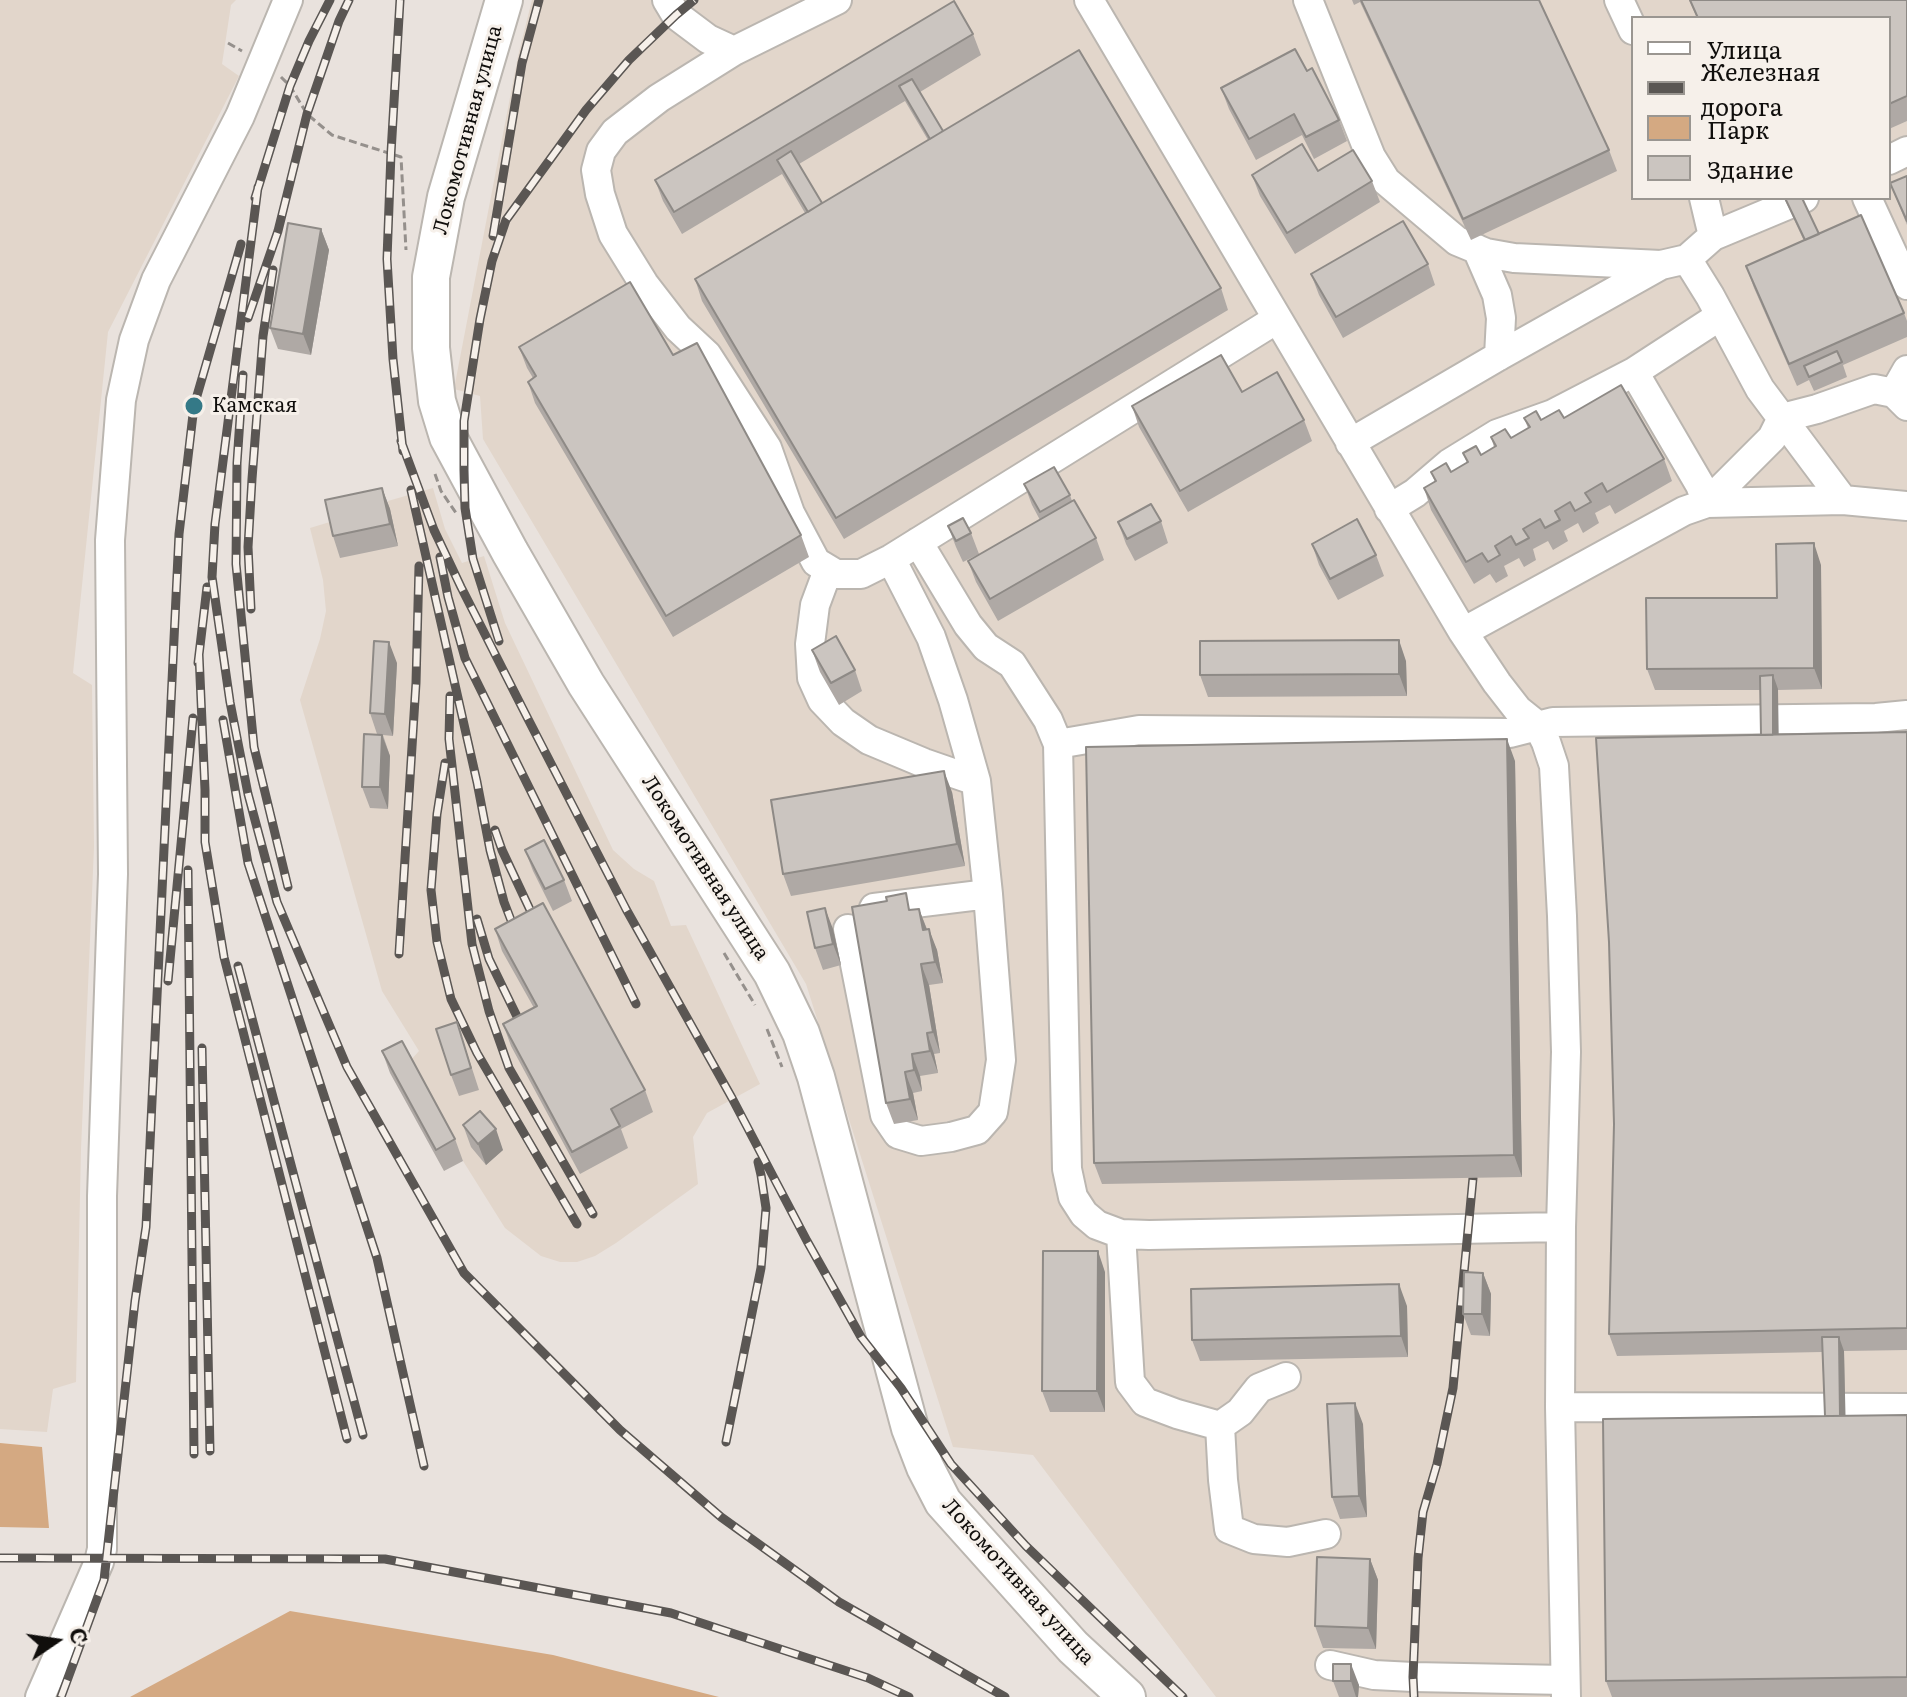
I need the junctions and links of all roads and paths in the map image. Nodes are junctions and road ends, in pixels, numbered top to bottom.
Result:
1 (288, 0) edge
2 (504, 0) edge
3 (667, 0) edge
4 (837, 0) edge
5 (1089, 0) edge
6 (1308, 0) edge
7 (1619, 0) edge
8 (1631, 26) edge
9 (228, 43) dead end
10 (734, 51) junction
11 (264, 63) junction
12 (1704, 200) edge
13 (1799, 200) edge
14 (1868, 200) edge
15 (1713, 236) junction
16 (1477, 249) junction
17 (407, 256) dead end
18 (1674, 262) junction
19 (1907, 285) edge
20 (1720, 316) junction
21 (1277, 319) junction
22 (1499, 356) junction
23 (1634, 372) junction
24 (1903, 390) edge
25 (1782, 418) junction
26 (1350, 443) junction
27 (431, 466) dead end
28 (1843, 500) junction
29 (1707, 503) junction
30 (1907, 506) edge
31 (1389, 509) junction
32 (462, 523) dead end
33 (918, 542) junction
34 (891, 559) junction
35 (828, 570) junction
36 (1463, 632) junction
37 (1907, 715) edge
38 (1538, 726) junction
39 (1058, 744) junction
40 (976, 781) junction
41 (988, 894) junction
42 (721, 948) dead end
43 (761, 1016) dead end
44 (767, 1030) dead end
45 (783, 1071) dead end
46 (1561, 1227) junction
47 (1121, 1234) junction
48 (1286, 1377) dead end
49 (1560, 1407) junction
50 (1907, 1408) edge
51 (1220, 1426) junction
52 (1326, 1534) dead end
53 (1330, 1665) edge
54 (1566, 1688) edge
55 (40, 1697) edge
56 (1127, 1697) edge

1 - 11 street
2 - 56 main road, Локомотивная улица
3 - 10 street
4 - 10 street
5 - 21 street
6 - 16 street
7 - 8 street
9 - 11 path
10 - 35 street
11 - 17 path
11 - 55 street
12 - 15 street
13 - 15 street
14 - 19 street
15 - 18 street
16 - 18 street
16 - 22 street
18 - 20 street
18 - 22 street
20 - 23 street
20 - 25 street
21 - 26 street
21 - 33 street
22 - 26 street
23 - 29 street
23 - 31 street
24 - 25 street
25 - 28 street
25 - 29 street
26 - 31 street
27 - 32 path
28 - 29 street
28 - 30 street
29 - 36 street
31 - 36 street
33 - 34 street
33 - 39 street
34 - 35 street
34 - 40 street
35 - 40 street
36 - 38 street
37 - 38 street
38 - 39 street
38 - 46 street
39 - 47 street
40 - 41 street
41 - 41 street
42 - 43 path
44 - 45 path
46 - 47 street
46 - 49 street
47 - 51 street
48 - 51 street
49 - 50 street
49 - 54 street
51 - 52 street
53 - 54 street

